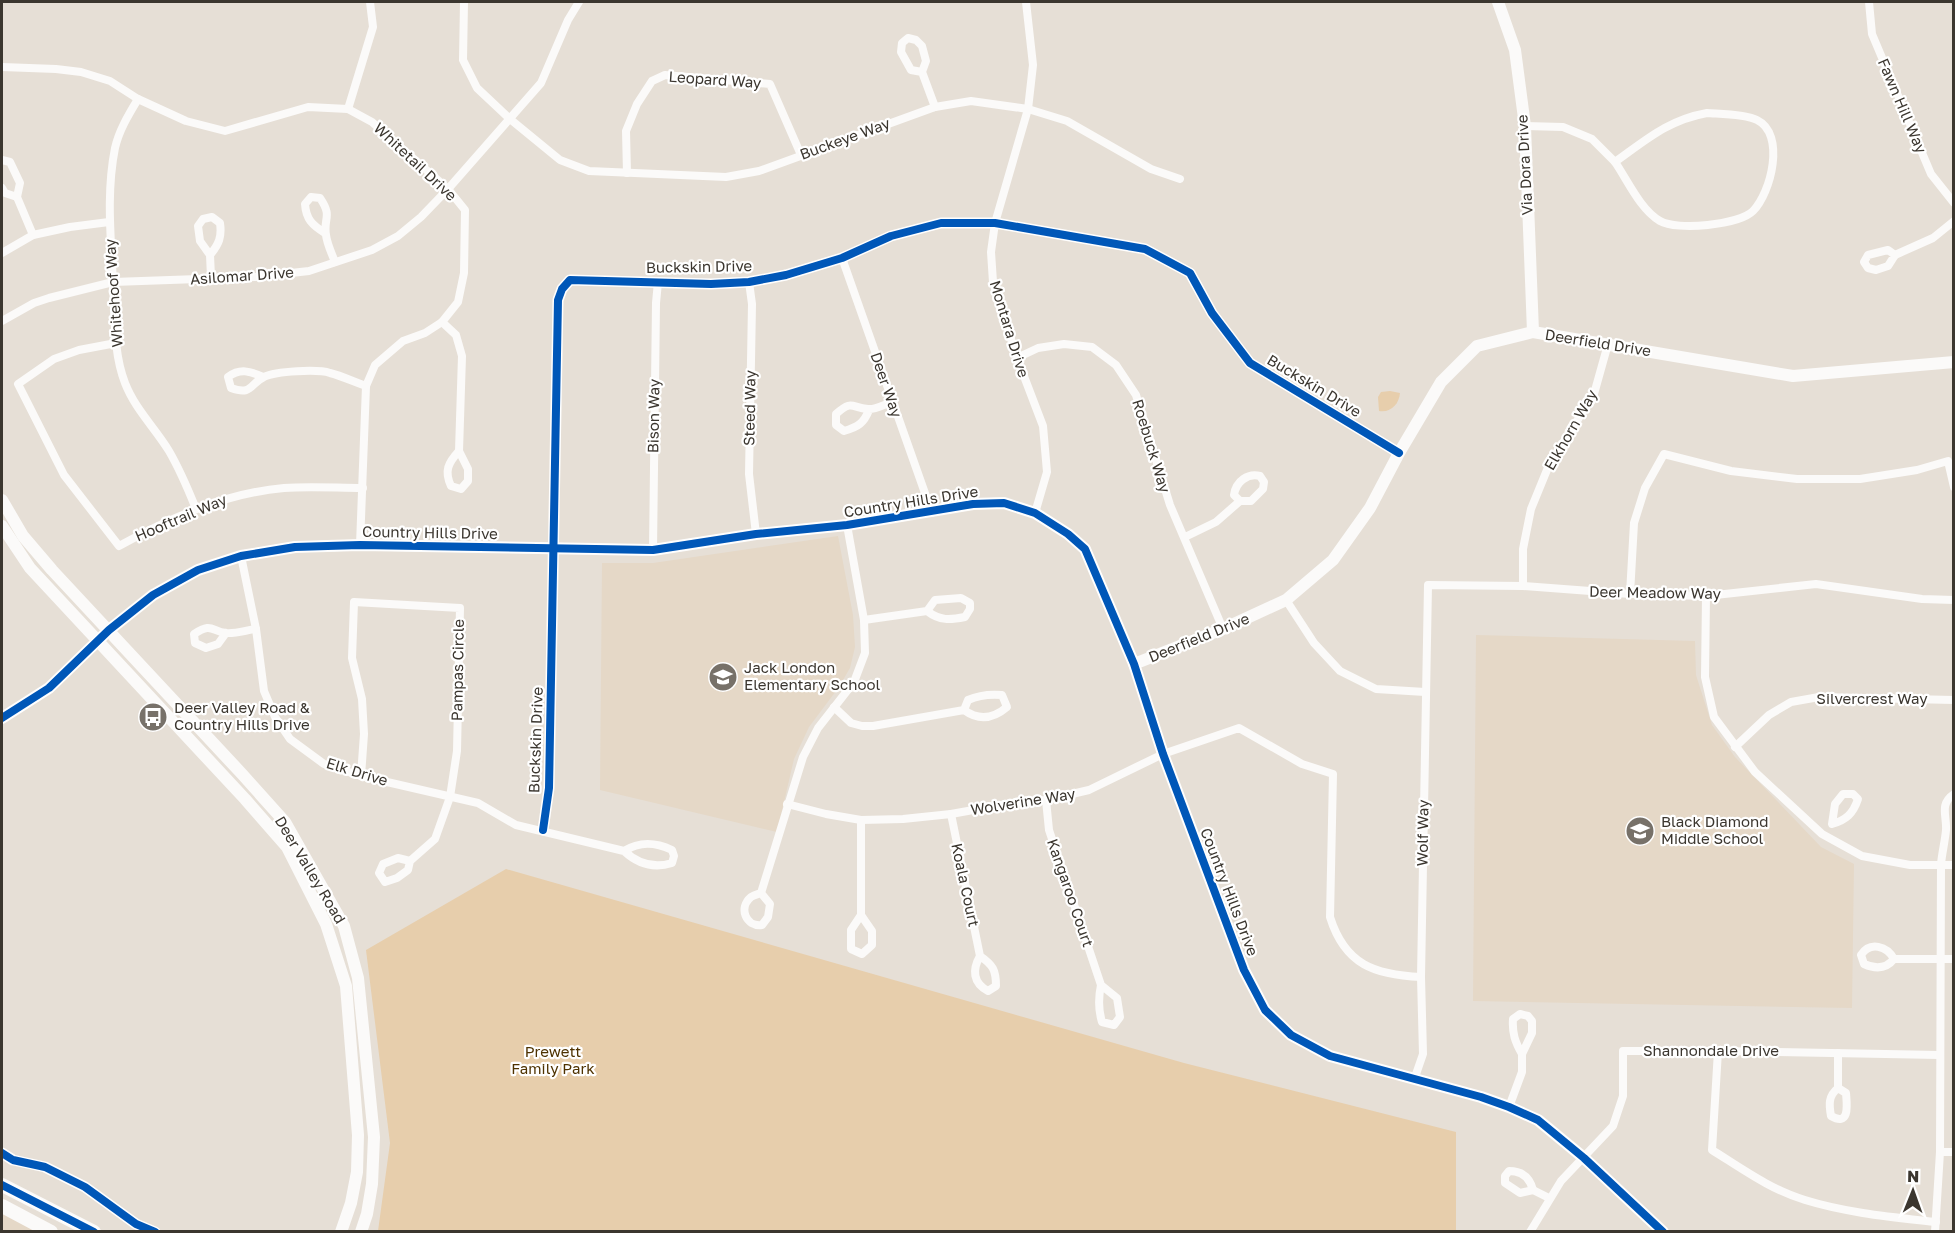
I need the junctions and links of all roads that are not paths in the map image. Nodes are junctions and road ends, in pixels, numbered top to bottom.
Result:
1 (370, 2) edge
2 (464, 2) edge
3 (579, 2) edge
4 (1026, 2) edge
5 (1498, 2) edge
6 (1869, 2) edge
7 (2, 67) edge
8 (922, 72) dead end
9 (138, 99) junction
10 (935, 107) junction
11 (348, 109) junction
12 (1028, 109) junction
13 (510, 119) junction
14 (1525, 126) junction
15 (801, 155) junction
16 (2, 160) edge
17 (1615, 162) junction
18 (627, 173) junction
19 (1180, 179) dead end
20 (2, 188) edge
21 (448, 189) junction
22 (16, 197) junction
23 (1953, 204) edge
24 (1953, 221) edge
25 (110, 222) junction
26 (995, 223) junction
27 (325, 233) dead end
28 (33, 235) junction
29 (2, 253) edge
30 (210, 255) dead end
31 (1895, 255) dead end
32 (842, 258) junction
33 (335, 262) junction
34 (211, 278) junction
35 (113, 282) junction
36 (658, 282) junction
37 (749, 282) junction
38 (2, 321) edge
39 (442, 322) junction
40 (1533, 332) junction
41 (116, 342) junction
42 (1608, 344) junction
43 (1017, 358) junction
44 (1953, 362) edge
45 (263, 377) dead end
46 (366, 386) junction
47 (892, 402) junction
48 (869, 410) dead end
49 (459, 451) dead end
50 (1399, 453) junction
51 (363, 488) junction
52 (1953, 488) edge
53 (2, 500) edge
54 (1240, 501) dead end
55 (196, 509) junction
56 (932, 513) junction
57 (1035, 513) junction
58 (847, 525) junction
59 (2, 526) edge
60 (756, 534) junction
61 (1185, 537) junction
62 (360, 545) junction
63 (554, 549) junction
64 (653, 550) junction
65 (241, 556) junction
66 (1428, 585) joint
67 (1523, 586) junction
68 (1630, 594) junction
69 (1706, 596) junction
70 (1286, 600) junction
71 (1953, 600) edge
72 (927, 611) junction
73 (864, 620) junction
74 (256, 629) junction
75 (1223, 629) junction
76 (109, 630) junction
77 (226, 633) dead end
78 (98, 642) junction
79 (1134, 664) junction
80 (1425, 692) junction
81 (1953, 700) edge
82 (834, 707) junction
83 (964, 710) junction
84 (2, 718) edge
85 (1736, 747) junction
86 (1163, 754) junction
87 (361, 776) junction
88 (1953, 794) edge
89 (450, 797) junction
90 (1046, 800) junction
91 (788, 804) junction
92 (951, 814) junction
93 (861, 820) junction
94 (1832, 824) dead end
95 (1950, 824) edge
96 (543, 830) junction
97 (1822, 834) junction
98 (624, 851) junction
99 (410, 861) dead end
100 (1941, 864) junction
101 (1953, 865) edge
102 (761, 893) dead end
103 (861, 915) dead end
104 (980, 956) dead end
105 (1894, 959) dead end
106 (1940, 959) junction
107 (1953, 959) edge
108 (1421, 977) junction
109 (1101, 985) dead end
110 (1718, 1051) junction
111 (1838, 1053) junction
112 (1522, 1054) dead end
113 (1939, 1055) junction
114 (1414, 1080) junction
115 (1838, 1088) dead end
116 (1509, 1107) junction
117 (1940, 1152) junction
118 (1953, 1152) edge
119 (1584, 1158) junction
120 (2, 1185) edge
121 (1533, 1190) dead end
122 (1549, 1198) junction
123 (2, 1206) edge
124 (1936, 1227) edge
125 (51, 1232) edge
126 (94, 1232) edge
127 (341, 1232) edge
128 (361, 1232) edge
129 (1530, 1232) edge
130 (1663, 1232) edge

1 - 11 street
2 - 13 street, Buckeye Way
3 - 13 street, Asilomar Drive
4 - 12 street, Montara Drive
5 - 14 street, Via Dora Drive
6 - 23 street, Fawn Hill Way
7 - 9 street, Whitetail Drive
8 - 10 street
9 - 11 street, Whitetail Drive
9 - 25 street, Whitehoof Way
10 - 12 street, Buckeye Way
10 - 15 street, Buckeye Way
11 - 21 street, Whitetail Drive
12 - 19 street, Buckeye Way
12 - 26 street, Montara Drive
13 - 18 street, Buckeye Way
13 - 21 street, Asilomar Drive
14 - 17 street
14 - 40 street, Via Dora Drive
15 - 18 street, Buckeye Way
15 - 18 street, Leopard Way
16 - 22 street
17 - 17 street
20 - 22 street
21 - 33 street, Asilomar Drive
21 - 39 street, Whitetail Drive
22 - 28 street
24 - 31 street
25 - 28 street
25 - 35 street, Whitehoof Way
26 - 32 street, Buckskin Drive
26 - 43 street, Montara Drive
26 - 50 street, Buckskin Drive
27 - 33 street
28 - 29 street
30 - 34 street
32 - 37 street, Buckskin Drive
32 - 47 street, Deer Way
33 - 34 street, Asilomar Drive
34 - 35 street, Asilomar Drive
35 - 38 street, Asilomar Drive
35 - 41 street, Whitehoof Way
36 - 37 street, Buckskin Drive
36 - 63 street, Buckskin Drive
36 - 64 street, Bison Way
37 - 60 street, Steed Way
39 - 46 street, Whitetail Drive
39 - 49 street
40 - 42 street, Deerfield Drive
40 - 50 street, Deerfield Drive
41 - 55 street, Whitehoof Way
41 - 55 street, Hooftrail Way
42 - 44 street, Deerfield Drive
42 - 67 street, Elkhorn Way
43 - 57 street, Montara Drive
43 - 61 street, Roebuck Way
45 - 46 street
46 - 51 street, Whitetail Drive
47 - 48 street
47 - 56 street, Deer Way
50 - 70 street, Deerfield Drive
51 - 55 street, Hooftrail Way
51 - 62 street, Whitetail Drive
52 - 68 street
53 - 76 street, Deer Valley Road
54 - 61 street
56 - 57 street, Country Hills Drive
56 - 58 street, Country Hills Drive
57 - 79 street, Country Hills Drive
58 - 60 street, Country Hills Drive
58 - 73 street
59 - 78 street, Deer Valley Road
60 - 64 street, Country Hills Drive
61 - 75 street, Roebuck Way
62 - 63 street, Country Hills Drive
62 - 65 street, Country Hills Drive
63 - 64 street, Country Hills Drive
63 - 96 street, Buckskin Drive
65 - 74 street, Elk Drive
65 - 76 street, Country Hills Drive
66 - 67 street, Deer Meadow Way
66 - 80 street, Wolf Way
67 - 68 street, Deer Meadow Way
68 - 69 street, Deer Meadow Way
69 - 71 street, Deer Meadow Way
69 - 85 street
70 - 75 street, Deerfield Drive
70 - 80 street
72 - 72 street
72 - 73 street
73 - 82 street
74 - 77 street
74 - 87 street, Elk Drive
75 - 79 street, Deerfield Drive
76 - 78 street, Country Hills Drive
76 - 128 street, Deer Valley Road
78 - 84 street, Country Hills Drive
78 - 127 street, Deer Valley Road
79 - 86 street, Country Hills Drive
80 - 108 street, Wolf Way
81 - 85 street, Silvercrest Way
82 - 83 street
82 - 91 street
83 - 83 street
85 - 97 street
86 - 90 street, Wolverine Way
86 - 108 street, Wolverine Way
86 - 114 street, Country Hills Drive
87 - 89 street, Elk Drive
87 - 89 street, Pampas Circle
88 - 95 street
89 - 96 street, Elk Drive
89 - 99 street
90 - 92 street, Wolverine Way
90 - 109 street, Kangaroo Court
91 - 93 street, Wolverine Way
91 - 102 street
92 - 93 street, Wolverine Way
92 - 104 street, Koala Court
93 - 103 street
94 - 97 street
95 - 100 street
96 - 98 street, Elk Drive
97 - 100 street
98 - 98 street
100 - 101 street
100 - 106 street
105 - 106 street
106 - 107 street
106 - 113 street
108 - 114 street, Wolf Way
110 - 111 street, Shannondale Drive
110 - 119 street, Shannondale Drive
110 - 124 street
111 - 113 street, Shannondale Drive
111 - 115 street
112 - 116 street
113 - 117 street
114 - 116 street, Country Hills Drive
116 - 119 street, Country Hills Drive
117 - 118 street
117 - 124 street
119 - 122 street, Shannondale Drive
119 - 130 street, Country Hills Drive
120 - 126 main road
121 - 122 street
122 - 129 street, Shannondale Drive
123 - 125 main road

